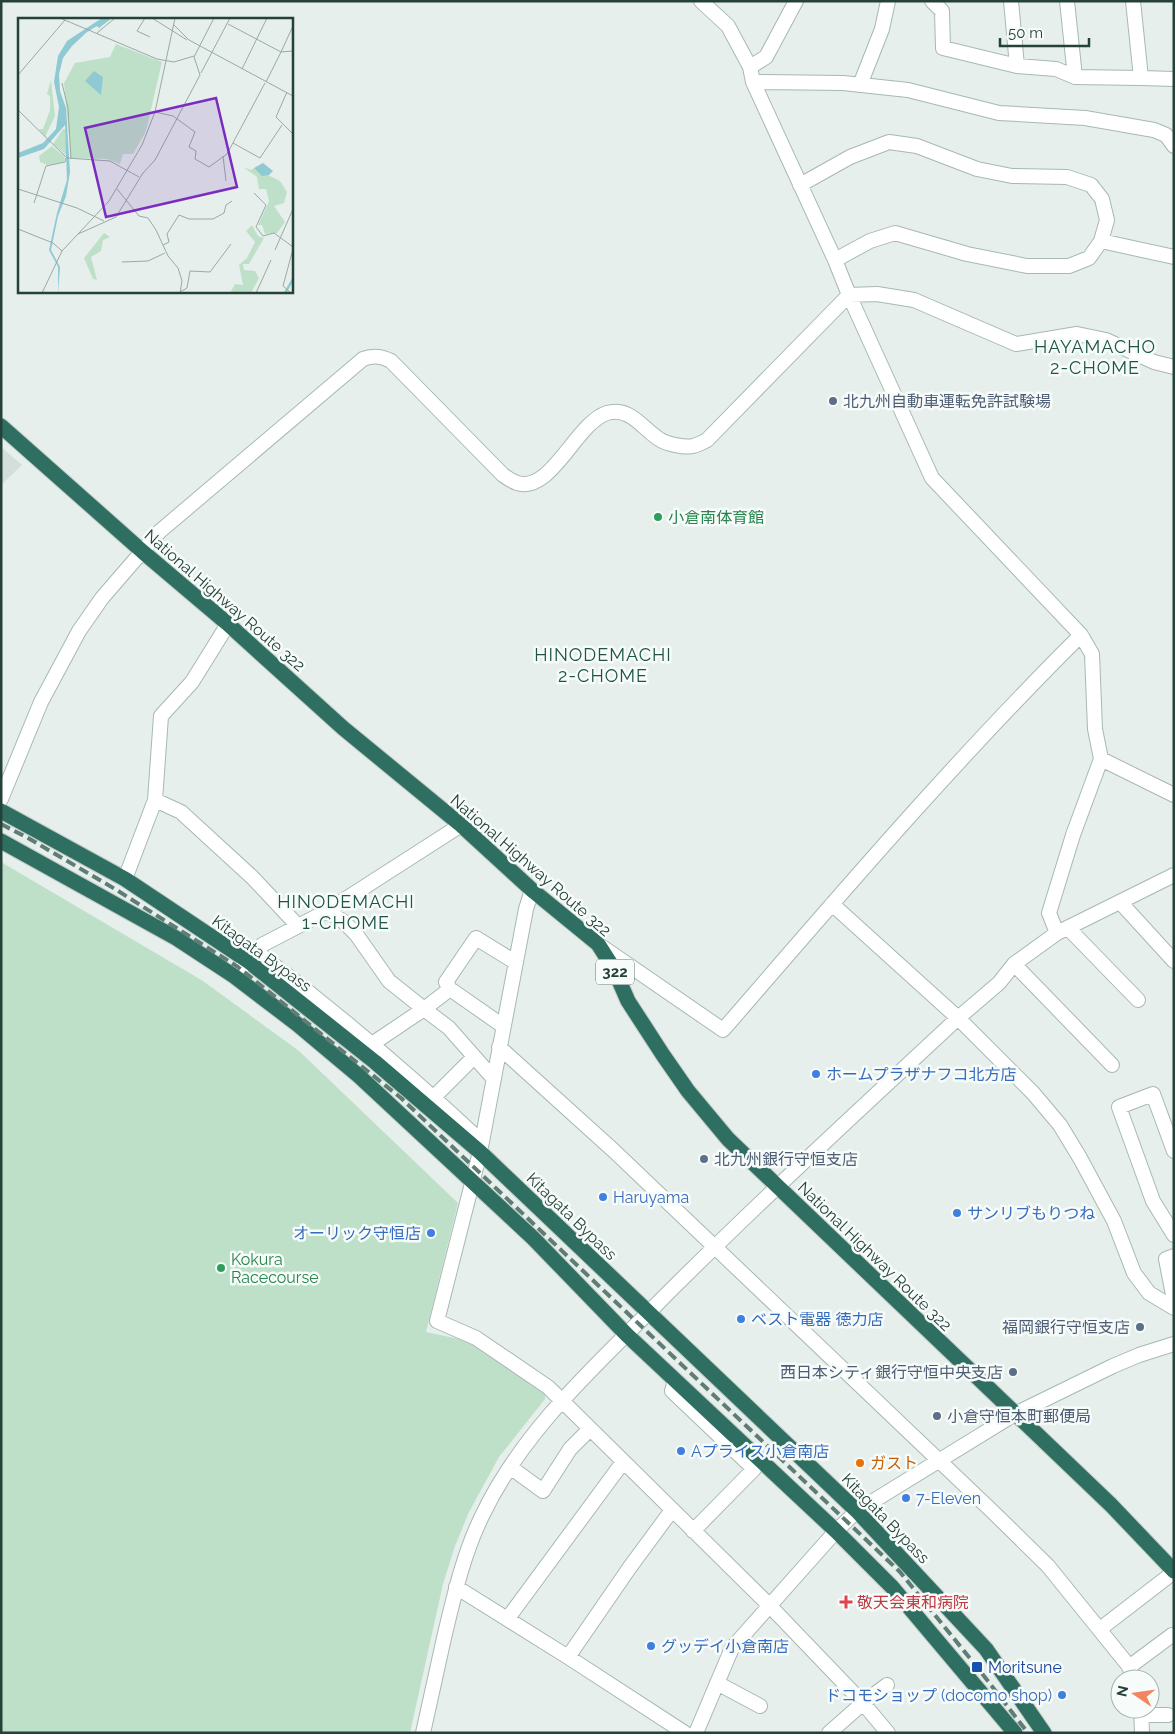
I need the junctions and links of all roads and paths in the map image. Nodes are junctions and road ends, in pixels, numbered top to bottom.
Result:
1 (701, 1) edge
2 (796, 1) edge
3 (888, 1) edge
4 (932, 1) edge
5 (1011, 1) edge
6 (1067, 1) edge
7 (1133, 1) edge
8 (1017, 66) junction
9 (750, 67) junction
10 (1075, 77) junction
11 (1141, 78) junction
12 (1174, 79) edge
13 (753, 82) junction
14 (860, 85) junction
15 (1174, 146) edge
16 (800, 185) junction
17 (1101, 241) junction
18 (1174, 257) edge
19 (835, 260) junction
20 (849, 295) junction
21 (1174, 367) edge
22 (1, 426) edge
23 (143, 552) junction
24 (228, 624) junction
25 (1081, 635) junction
26 (1101, 759) junction
27 (1174, 795) edge
28 (1, 799) edge
29 (155, 800) junction
30 (1, 811) edge
31 (461, 826) junction
32 (1, 840) edge
33 (1174, 875) edge
34 (125, 879) junction
35 (532, 890) junction
36 (1120, 902) junction
37 (832, 904) junction
38 (327, 911) junction
39 (298, 926) junction
40 (1062, 930) junction
41 (598, 944) junction
42 (252, 956) junction
43 (1174, 961) edge
44 (515, 962) junction
45 (1014, 964) junction
46 (234, 976) junction
47 (450, 989) junction
48 (1138, 1000) dead end
49 (424, 1009) junction
50 (958, 1018) junction
51 (503, 1026) junction
52 (372, 1044) junction
53 (499, 1046) junction
54 (474, 1057) junction
55 (1112, 1065) dead end
56 (493, 1078) junction
57 (434, 1097) junction
58 (481, 1147) junction
59 (1174, 1151) edge
60 (472, 1182) junction
61 (777, 1188) junction
62 (1174, 1235) edge
63 (714, 1246) junction
64 (1174, 1256) edge
65 (1174, 1300) edge
66 (1174, 1308) edge
67 (648, 1313) junction
68 (626, 1335) junction
69 (1174, 1344) edge
70 (675, 1380) junction
71 (561, 1401) junction
72 (1015, 1414) junction
73 (590, 1429) junction
74 (939, 1461) junction
75 (623, 1462) junction
76 (510, 1467) junction
77 (672, 1510) junction
78 (857, 1511) junction
79 (693, 1531) junction
80 (836, 1532) junction
81 (1174, 1571) edge
82 (456, 1587) junction
83 (769, 1605) junction
84 (508, 1618) junction
85 (1100, 1629) junction
86 (1172, 1635) dead end
87 (568, 1657) junction
88 (1129, 1669) edge
89 (1136, 1669) edge
90 (717, 1683) junction
91 (887, 1685) dead end
92 (863, 1703) junction
93 (760, 1706) dead end
94 (1160, 1715) edge
95 (1168, 1716) dead end
96 (1141, 1719) edge
97 (423, 1733) edge
98 (685, 1733) edge
99 (696, 1733) edge
100 (829, 1733) edge
101 (888, 1733) edge
102 (1015, 1733) edge
103 (1044, 1733) edge
104 (1142, 1733) edge

1 - 9 street
2 - 9 street
3 - 14 street
4 - 8 street
5 - 8 street
6 - 10 street
7 - 11 street
8 - 10 street
9 - 13 street
10 - 11 street
11 - 12 street
13 - 14 street
13 - 16 street
14 - 15 street
16 - 17 street
16 - 19 street
17 - 18 street
17 - 19 street
19 - 20 street
20 - 21 street
20 - 23 street
20 - 25 street
22 - 23 highway, National Highway Route 322 / 322
23 - 24 highway, National Highway Route 322 / 322
23 - 28 street
24 - 29 street
24 - 31 highway, National Highway Route 322 / 322
25 - 26 street
25 - 37 street
26 - 27 street
26 - 40 street
29 - 34 street
29 - 39 street
30 - 34 highway, Kitagata Bypass
31 - 35 highway, National Highway Route 322 / 322
31 - 38 street
32 - 46 highway
33 - 36 street
34 - 42 highway, Kitagata Bypass
35 - 41 highway, National Highway Route 322 / 322
35 - 44 street
36 - 40 street
36 - 43 street
37 - 41 street
37 - 50 street
38 - 39 street
38 - 49 street
39 - 42 street
40 - 45 street
40 - 48 street
41 - 61 highway, National Highway Route 322 / 322
42 - 46 street
42 - 52 street
42 - 58 highway, Kitagata Bypass
44 - 47 street
44 - 51 street
45 - 50 street
45 - 55 street
46 - 60 highway
47 - 49 street
47 - 51 street
49 - 52 street
49 - 54 street
50 - 61 street
50 - 66 street
51 - 53 street
52 - 57 street
53 - 56 street
53 - 63 street
54 - 56 street
54 - 57 street
56 - 58 street
57 - 58 street
58 - 60 street
58 - 67 highway, Kitagata Bypass
59 - 62 street
60 - 68 highway
60 - 71 street
61 - 63 street
61 - 72 highway, National Highway Route 322 / 322
63 - 67 street
63 - 74 street
64 - 65 street
67 - 68 street
67 - 78 highway, Kitagata Bypass
68 - 70 highway
68 - 71 street
69 - 72 street
70 - 79 street
70 - 80 highway
71 - 73 street
71 - 76 street
72 - 74 street
72 - 81 highway, National Highway Route 322 / 322
73 - 75 street
73 - 76 street
74 - 78 street
74 - 85 street
75 - 77 street
75 - 84 street
76 - 82 street
77 - 79 street
77 - 87 street
78 - 80 street
78 - 103 highway, Kitagata Bypass
79 - 83 street
80 - 83 street
80 - 102 highway
81 - 85 street
82 - 84 street
82 - 97 street
83 - 90 street
83 - 92 street
84 - 87 street
85 - 88 street
86 - 89 street
87 - 98 street
90 - 93 street
90 - 99 street
91 - 92 street
92 - 100 street
92 - 101 street
94 - 95 street
96 - 104 street

